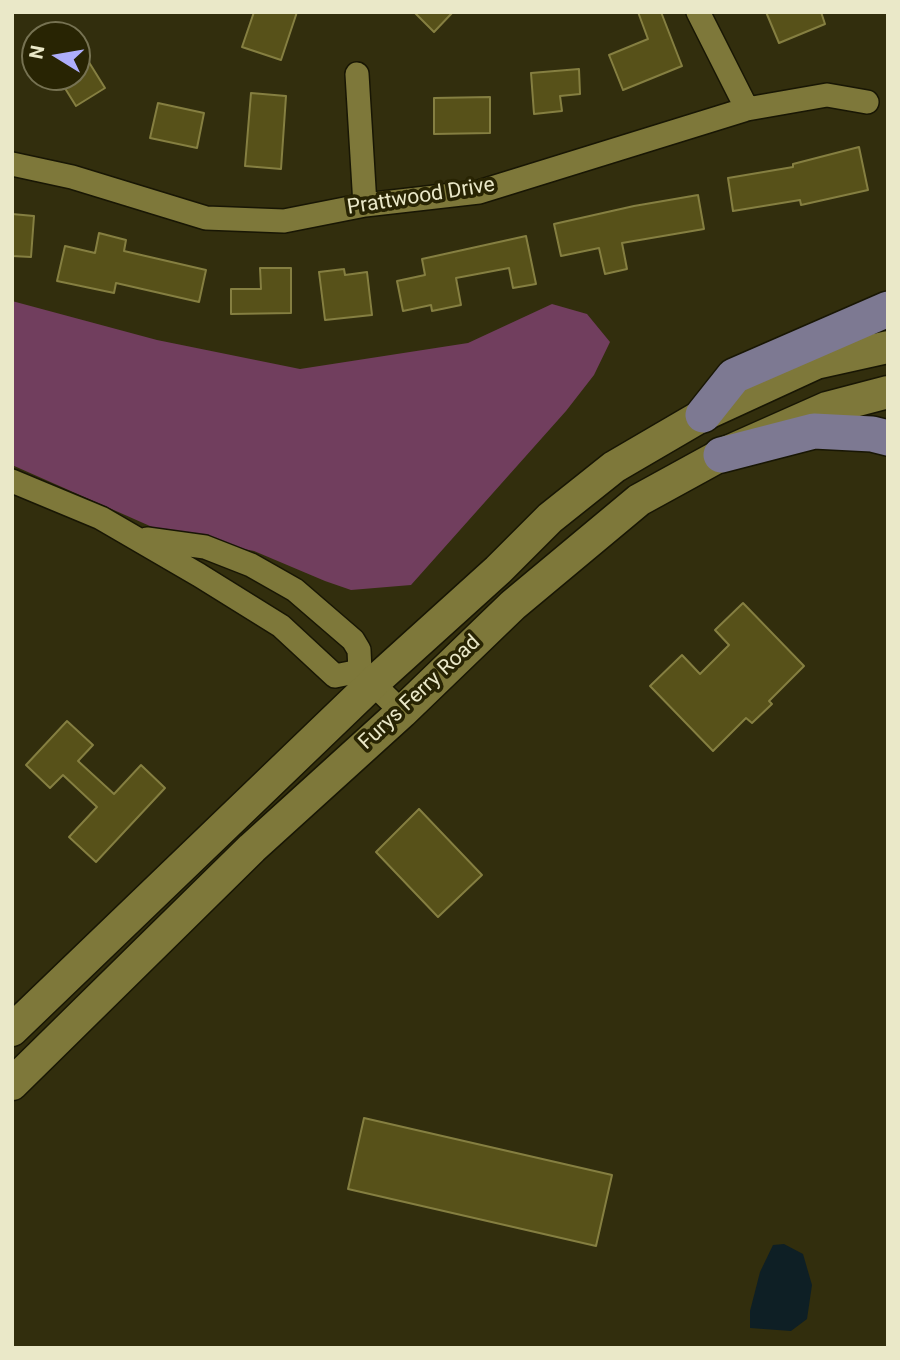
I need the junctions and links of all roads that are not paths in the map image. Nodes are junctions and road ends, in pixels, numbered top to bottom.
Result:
1 (698, 12) edge
2 (357, 74) dead end
3 (867, 102) dead end
4 (747, 109) junction
5 (12, 164) edge
6 (365, 205) junction
7 (888, 309) edge
8 (888, 347) edge
9 (888, 392) edge
10 (703, 415) junction
11 (888, 438) edge
12 (721, 455) junction
13 (12, 481) edge
14 (134, 537) junction
15 (366, 677) junction
16 (402, 712) junction
17 (12, 1030) edge
18 (12, 1084) edge

1 - 4 street
2 - 6 street
3 - 4 street, Prattwood Drive
4 - 6 street, Prattwood Drive
5 - 6 street, Prattwood Drive
7 - 10 main road
8 - 10 main road, Furys Ferry Road
9 - 12 main road, Furys Ferry Road
10 - 15 main road, Furys Ferry Road
11 - 12 main road
12 - 16 main road, Furys Ferry Road
13 - 14 street
14 - 15 street
14 - 15 street
15 - 16 street
15 - 17 main road, Furys Ferry Road
16 - 18 main road, Furys Ferry Road

